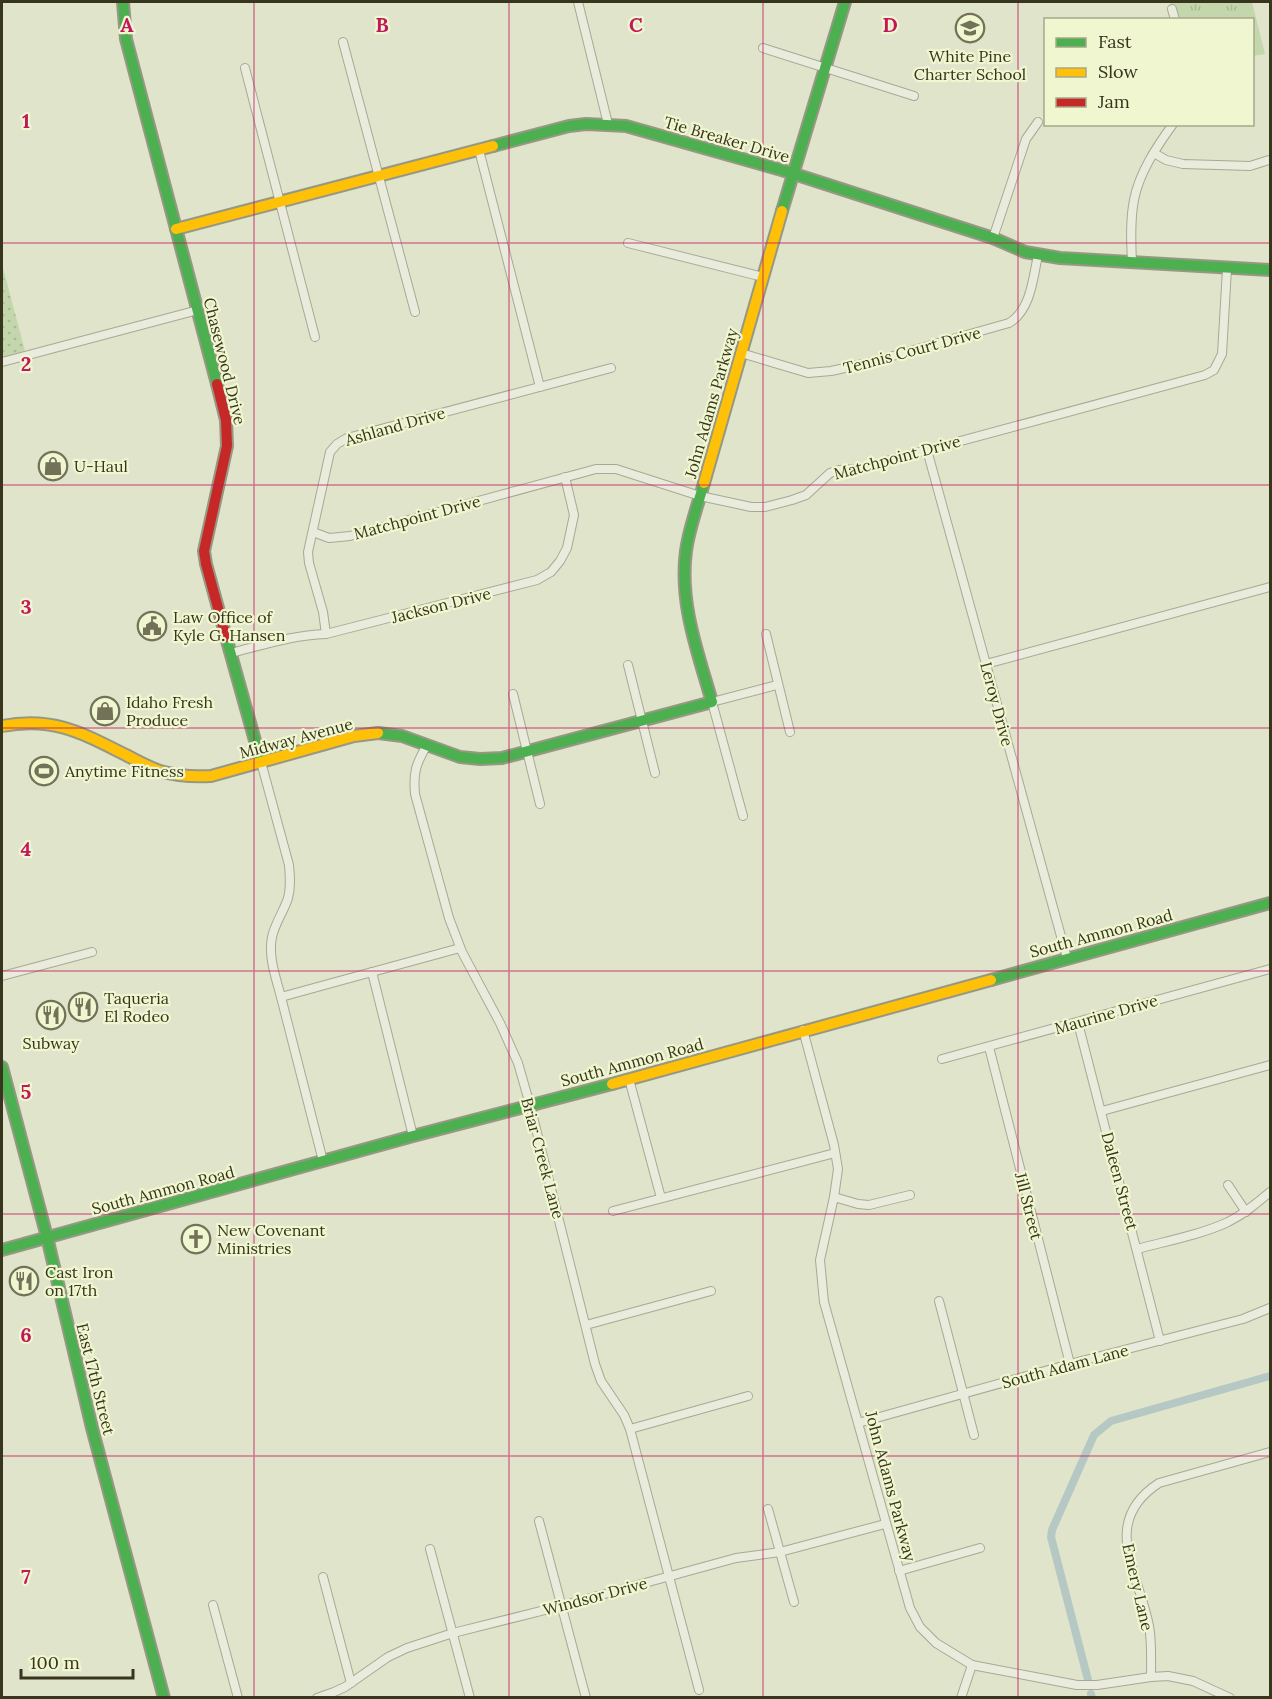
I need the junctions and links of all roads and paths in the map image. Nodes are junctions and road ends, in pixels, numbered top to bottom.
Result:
1 (123, 2) edge
2 (578, 2) edge
3 (845, 2) edge
4 (1172, 9) dead end
5 (1174, 18) edge
6 (343, 42) dead end
7 (763, 48) dead end
8 (245, 68) dead end
9 (824, 68) junction
10 (914, 96) dead end
11 (1038, 122) dead end
12 (608, 124) junction
13 (1172, 126) edge
14 (479, 150) junction
15 (1154, 153) junction
16 (1269, 160) dead end
17 (793, 174) junction
18 (379, 176) junction
19 (280, 201) junction
20 (176, 229) junction
21 (993, 238) junction
22 (628, 243) dead end
23 (1038, 255) junction
24 (1132, 262) junction
25 (1227, 269) junction
26 (1270, 270) edge
27 (763, 277) junction
28 (198, 310) junction
29 (415, 312) dead end
30 (315, 337) dead end
31 (741, 353) junction
32 (2, 362) edge
33 (610, 368) dead end
34 (540, 387) junction
35 (927, 450) junction
36 (565, 477) junction
37 (700, 496) junction
38 (313, 532) junction
39 (1270, 587) edge
40 (326, 634) junction
41 (766, 634) dead end
42 (231, 653) junction
43 (986, 664) junction
44 (628, 665) dead end
45 (777, 685) junction
46 (513, 694) dead end
47 (712, 702) junction
48 (642, 721) junction
49 (2, 726) edge
50 (790, 732) dead end
51 (427, 745) junction
52 (527, 751) junction
53 (261, 762) junction
54 (655, 773) dead end
55 (540, 804) dead end
56 (742, 816) dead end
57 (1270, 903) edge
58 (460, 948) junction
59 (92, 952) dead end
60 (1067, 958) junction
61 (1270, 969) edge
62 (372, 972) junction
63 (2, 976) edge
64 (281, 997) junction
65 (1078, 1023) junction
66 (803, 1030) junction
67 (989, 1047) junction
68 (942, 1059) dead end
69 (1270, 1065) edge
70 (2, 1067) edge
71 (628, 1079) junction
72 (530, 1105) junction
73 (1101, 1111) junction
74 (413, 1136) junction
75 (835, 1153) junction
76 (323, 1161) junction
77 (1228, 1185) dead end
78 (1270, 1192) edge
79 (910, 1195) dead end
80 (834, 1197) junction
81 (661, 1198) junction
82 (613, 1211) dead end
83 (1246, 1212) junction
84 (47, 1237) junction
85 (1137, 1249) junction
86 (2, 1250) edge
87 (711, 1291) dead end
88 (939, 1301) dead end
89 (1270, 1308) edge
90 (586, 1325) junction
91 (1160, 1341) junction
92 (1070, 1364) junction
93 (963, 1395) junction
94 (748, 1396) dead end
95 (858, 1423) junction
96 (630, 1429) junction
97 (974, 1435) dead end
98 (1270, 1452) edge
99 (768, 1509) dead end
100 (539, 1521) dead end
101 (885, 1524) junction
102 (980, 1548) dead end
103 (430, 1549) dead end
104 (780, 1552) junction
105 (898, 1571) junction
106 (669, 1576) junction
107 (323, 1577) dead end
108 (794, 1602) dead end
109 (213, 1605) dead end
110 (561, 1606) junction
111 (453, 1633) junction
112 (972, 1665) junction
113 (1151, 1677) junction
114 (351, 1683) junction
115 (699, 1690) dead end
116 (164, 1698) edge
117 (238, 1698) edge
118 (317, 1698) edge
119 (470, 1698) edge
120 (586, 1698) edge
121 (961, 1698) edge
122 (1230, 1698) edge

1 - 20 street, Chasewood Drive
2 - 12 street
3 - 9 street, John Adams Parkway
4 - 5 street
6 - 18 street
7 - 9 street
8 - 19 street
9 - 10 street
9 - 17 street, John Adams Parkway
11 - 21 street
12 - 14 street, Tie Breaker Drive
12 - 17 street, Tie Breaker Drive
13 - 15 street
14 - 18 street, Tie Breaker Drive
14 - 34 street
15 - 16 street
15 - 24 street
17 - 21 street, Tie Breaker Drive
17 - 27 street, John Adams Parkway
18 - 19 street, Tie Breaker Drive
18 - 29 street
19 - 20 street, Tie Breaker Drive
19 - 30 street
20 - 28 street, Chasewood Drive
21 - 23 street, Tie Breaker Drive
22 - 27 street
23 - 24 street, Tie Breaker Drive
23 - 31 street, Tennis Court Drive
24 - 25 street, Tie Breaker Drive
25 - 26 street, Tie Breaker Drive
25 - 35 street, Matchpoint Drive
27 - 31 street, John Adams Parkway
28 - 32 street
28 - 42 street, Chasewood Drive
31 - 37 street, John Adams Parkway
33 - 34 street, Ashland Drive
34 - 38 street, Ashland Drive
35 - 37 street, Matchpoint Drive
35 - 43 street, Leroy Drive
36 - 37 street, Matchpoint Drive
36 - 38 street, Matchpoint Drive
36 - 40 street, Jackson Drive
37 - 47 street, John Adams Parkway
38 - 40 street, Ashland Drive
39 - 43 street
40 - 42 street, Jackson Drive
41 - 45 street
42 - 53 street, Chasewood Drive
43 - 60 street, Leroy Drive
44 - 48 street
45 - 47 street, Midway Avenue
45 - 50 street
46 - 52 street
47 - 48 street, Midway Avenue
47 - 56 street, John Adams Parkway
48 - 52 street, Midway Avenue
48 - 54 street
49 - 53 street, Midway Avenue
51 - 52 street, Midway Avenue
51 - 53 street, Midway Avenue
51 - 58 street, Briar Creek Lane
52 - 55 street
53 - 64 street
57 - 60 street, South Ammon Road
58 - 62 street
58 - 72 street, Briar Creek Lane
59 - 63 street
60 - 66 street, South Ammon Road
61 - 65 street, Maurine Drive
62 - 64 street
62 - 74 street
64 - 76 street
65 - 67 street, Maurine Drive
65 - 73 street, Daleen Street
66 - 71 street, South Ammon Road
66 - 75 street, John Adams Parkway
67 - 68 street, Maurine Drive
67 - 92 street, Jill Street
69 - 73 street
70 - 84 street, East 17th Street
71 - 72 street, South Ammon Road
71 - 81 street
72 - 74 street, South Ammon Road
72 - 90 street, Briar Creek Lane
73 - 85 street, Daleen Street
74 - 76 street, South Ammon Road
75 - 80 street, John Adams Parkway
75 - 81 street
76 - 84 street, South Ammon Road
77 - 83 street
78 - 83 street
79 - 80 street
80 - 95 street, John Adams Parkway
81 - 82 street
83 - 85 street
84 - 86 street, South Ammon Road
84 - 116 street, East 17th Street
85 - 91 street, Daleen Street
87 - 90 street
88 - 93 street
89 - 91 street, South Adam Lane
90 - 96 street, Briar Creek Lane
91 - 92 street, South Adam Lane
92 - 93 street, South Adam Lane
93 - 95 street, South Adam Lane
93 - 97 street
94 - 96 street
95 - 101 street, John Adams Parkway
96 - 106 street, Briar Creek Lane
98 - 113 street, Emery Lane
99 - 104 street
100 - 110 street
101 - 104 street, Windsor Drive
101 - 105 street, John Adams Parkway
102 - 105 street
103 - 111 street
104 - 106 street, Windsor Drive
104 - 108 street
105 - 112 street, John Adams Parkway
106 - 110 street, Windsor Drive
106 - 115 street, Briar Creek Lane
107 - 114 street
109 - 117 street
110 - 111 street, Windsor Drive
110 - 120 street
111 - 114 street, Windsor Drive
111 - 119 street
112 - 113 street, John Adams Parkway
112 - 121 street
113 - 122 street, John Adams Parkway
114 - 118 street, Windsor Drive

